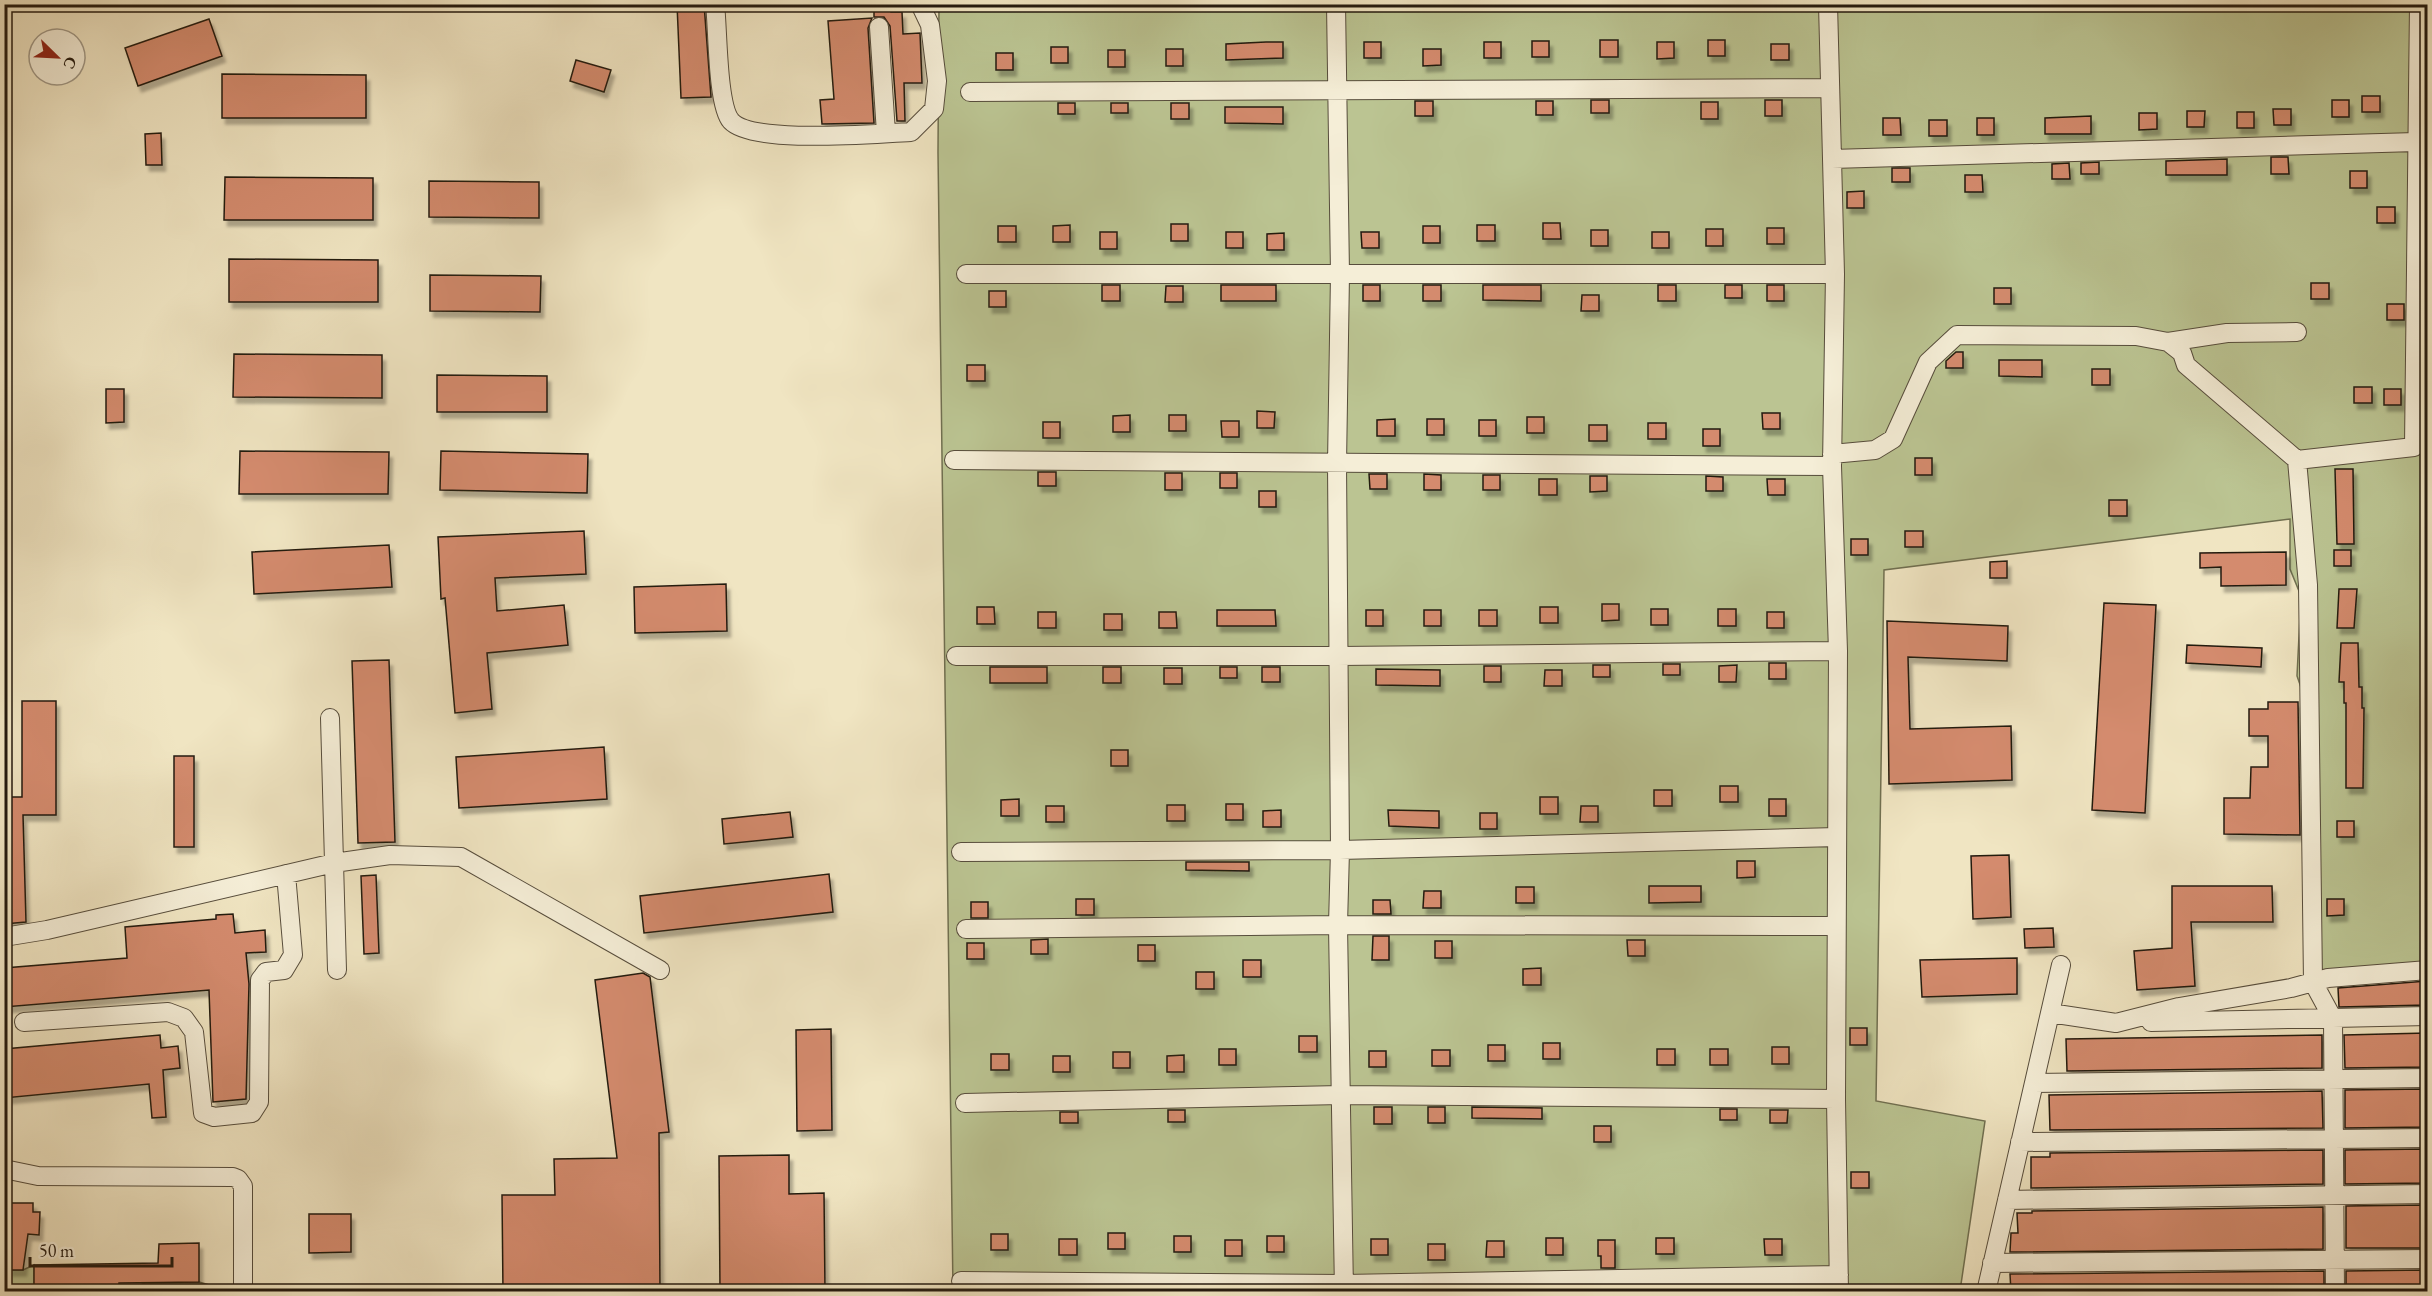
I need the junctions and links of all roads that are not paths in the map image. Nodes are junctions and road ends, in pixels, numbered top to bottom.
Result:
1 (715, 4) edge
2 (920, 4) edge
3 (1336, 4) edge
4 (1828, 4) edge
5 (2419, 4) edge
6 (879, 27) dead end
7 (1830, 88) junction
8 (1338, 90) junction
9 (970, 92) dead end
10 (886, 133) junction
11 (2416, 142) junction
12 (1832, 159) junction
13 (966, 274) dead end
14 (1340, 274) junction
15 (1834, 274) junction
16 (2297, 332) dead end
17 (2168, 342) junction
18 (954, 460) dead end
19 (1832, 460) junction
20 (2297, 460) junction
21 (1337, 464) junction
22 (1838, 651) junction
23 (956, 656) dead end
24 (1339, 656) junction
25 (330, 718) dead end
26 (1837, 837) junction
27 (1340, 850) junction
28 (961, 852) dead end
29 (334, 863) junction
30 (286, 874) junction
31 (1338, 925) junction
32 (1836, 926) junction
33 (966, 929) dead end
34 (4, 937) edge
35 (2061, 965) dead end
36 (337, 970) dead end
37 (660, 970) dead end
38 (2427, 970) edge
39 (2313, 982) junction
40 (2050, 1013) junction
41 (2427, 1016) edge
42 (2333, 1019) junction
43 (24, 1023) dead end
44 (2116, 1023) junction
45 (2427, 1078) edge
46 (2333, 1079) junction
47 (2034, 1083) junction
48 (1341, 1095) junction
49 (1836, 1099) junction
50 (965, 1103) dead end
51 (2427, 1138) edge
52 (2334, 1139) junction
53 (2020, 1142) junction
54 (4, 1169) edge
55 (2427, 1194) edge
56 (2335, 1195) junction
57 (2007, 1200) junction
58 (2427, 1259) edge
59 (2335, 1260) junction
60 (1992, 1263) junction
61 (962, 1281) dead end
62 (1839, 1283) edge
63 (1344, 1288) edge
64 (243, 1292) edge
65 (1986, 1292) edge
66 (2335, 1292) edge

1 - 10 street
2 - 10 street
3 - 8 street
4 - 7 street
5 - 11 street
6 - 10 street
7 - 8 street
7 - 12 street
8 - 9 street
8 - 14 street
11 - 12 street
11 - 20 street
12 - 15 street
13 - 14 street
14 - 15 street
14 - 21 street
15 - 19 street
16 - 17 street
17 - 19 street
17 - 20 street
18 - 21 street
19 - 21 street
19 - 22 street
20 - 39 street
21 - 24 street
22 - 24 street
22 - 26 street
23 - 24 street
24 - 27 street
25 - 29 street
26 - 27 street
26 - 32 street
27 - 28 street
27 - 31 street
29 - 30 street
29 - 36 street
29 - 37 street
30 - 34 street
30 - 43 street
31 - 32 street
31 - 33 street
31 - 48 street
32 - 49 street
35 - 40 street
38 - 39 street
39 - 42 street
39 - 44 street
40 - 44 street
40 - 47 street
41 - 42 street
42 - 44 street
42 - 46 street
45 - 46 street
46 - 47 street
46 - 52 street
47 - 53 street
48 - 49 street
48 - 50 street
48 - 63 street
49 - 62 street
51 - 52 street
52 - 53 street
52 - 56 street
53 - 57 street
54 - 64 street
55 - 56 street
56 - 57 street
56 - 59 street
57 - 60 street
58 - 59 street
59 - 60 street
59 - 66 street
60 - 65 street
61 - 63 street
62 - 63 street

